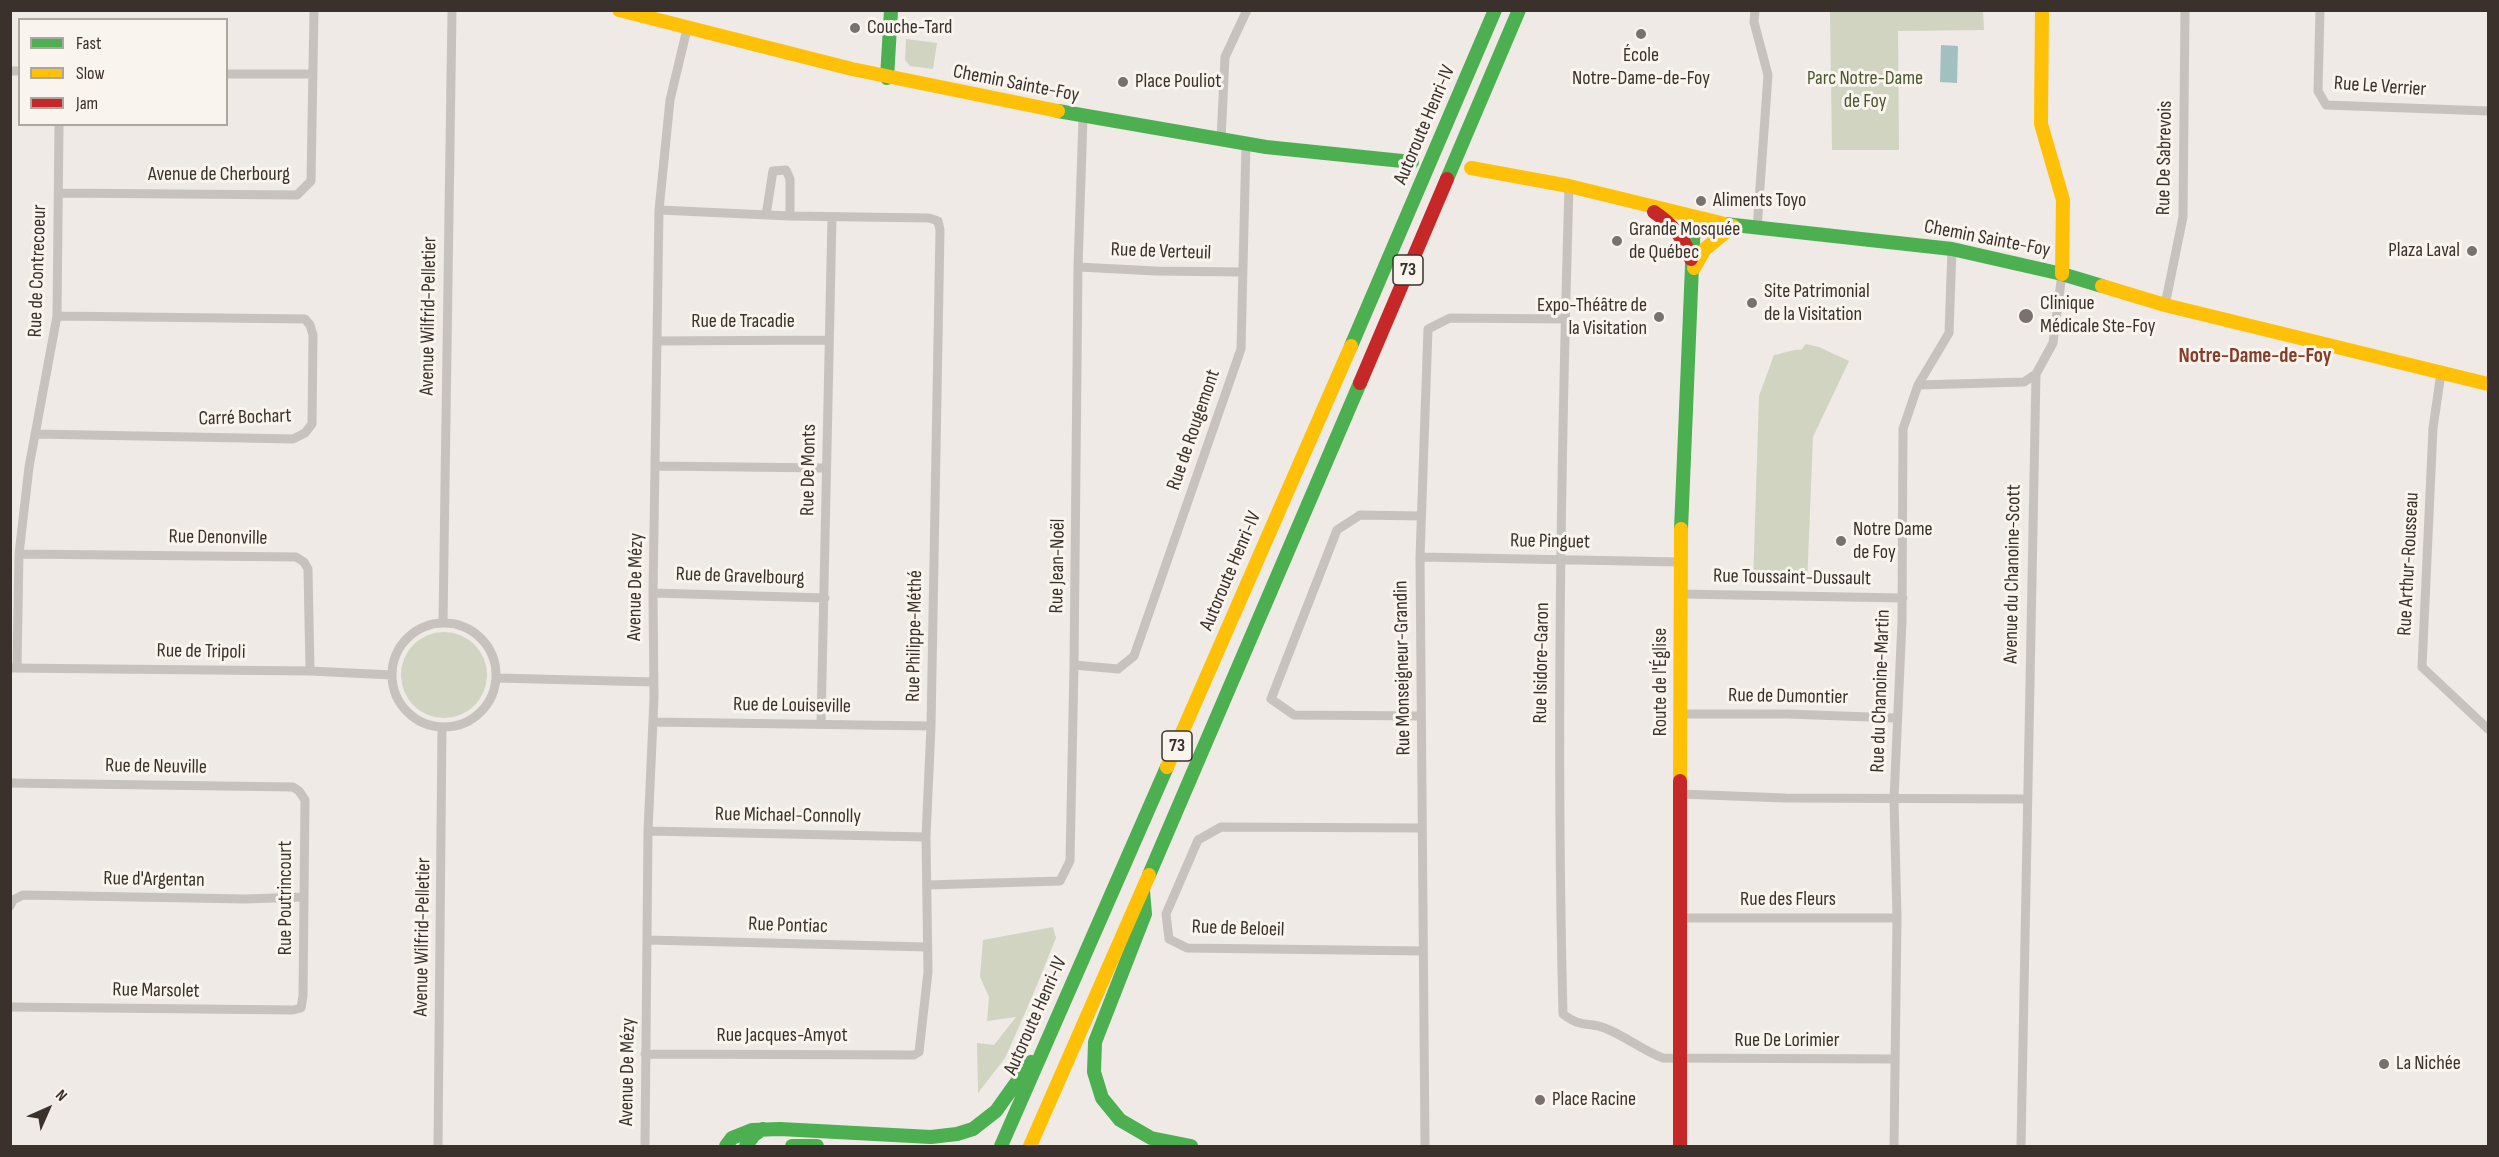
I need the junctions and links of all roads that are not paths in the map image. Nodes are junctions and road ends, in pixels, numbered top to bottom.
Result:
1 (314, 10) edge
2 (452, 10) edge
3 (619, 10) edge
4 (891, 10) edge
5 (1247, 10) edge
6 (1495, 10) edge
7 (1519, 10) edge
8 (1755, 10) edge
9 (2042, 10) edge
10 (2185, 10) edge
11 (2320, 10) edge
12 (687, 29) junction
13 (228, 74) edge
14 (311, 74) junction
15 (887, 78) junction
16 (2488, 111) edge
17 (1083, 118) junction
18 (59, 126) edge
19 (1221, 140) junction
20 (1246, 144) junction
21 (1412, 162) dead end
22 (1471, 168) dead end
23 (1569, 186) junction
24 (59, 193) junction
25 (1645, 206) junction
26 (659, 210) junction
27 (766, 215) junction
28 (790, 216) junction
29 (832, 217) junction
30 (1694, 218) junction
31 (1733, 226) junction
32 (1757, 229) junction
33 (1952, 249) junction
34 (1078, 267) junction
35 (1693, 270) junction
36 (1242, 272) junction
37 (2062, 274) junction
38 (2166, 305) junction
39 (57, 315) junction
40 (1566, 319) junction
41 (828, 340) junction
42 (658, 341) junction
43 (2441, 373) junction
44 (2036, 374) junction
45 (2488, 384) edge
46 (1918, 385) junction
47 (36, 434) junction
48 (656, 466) junction
49 (825, 468) junction
50 (1421, 516) junction
51 (19, 554) junction
52 (1420, 557) junction
53 (1561, 560) junction
54 (1680, 562) junction
55 (653, 593) junction
56 (1680, 594) junction
57 (825, 598) junction
58 (1903, 598) junction
59 (443, 622) junction
60 (1074, 665) junction
61 (14, 668) edge
62 (310, 671) junction
63 (392, 675) junction
64 (497, 678) junction
65 (654, 682) junction
66 (1680, 714) junction
67 (1420, 716) junction
68 (1896, 718) junction
69 (653, 722) junction
70 (821, 724) junction
71 (931, 726) junction
72 (442, 727) junction
73 (2488, 729) edge
74 (10, 783) edge
75 (299, 791) joint
76 (1680, 794) junction
77 (1894, 799) junction
78 (2028, 799) junction
79 (1421, 828) junction
80 (648, 831) junction
81 (926, 837) junction
82 (928, 885) junction
83 (1143, 887) junction
84 (303, 897) junction
85 (10, 906) edge
86 (1680, 918) junction
87 (1897, 918) junction
88 (648, 940) junction
89 (927, 947) junction
90 (1423, 951) junction
91 (10, 1007) edge
92 (300, 1008) joint
93 (1042, 1051) junction
94 (919, 1052) joint
95 (645, 1054) junction
96 (1679, 1058) junction
97 (1894, 1059) junction
98 (763, 1129) junction
99 (438, 1146) edge
100 (645, 1146) edge
101 (726, 1146) edge
102 (746, 1146) edge
103 (792, 1146) edge
104 (817, 1146) edge
105 (1001, 1146) edge
106 (1030, 1146) edge
107 (1191, 1146) edge
108 (1425, 1146) edge
109 (1680, 1146) edge
110 (1894, 1146) edge
111 (2021, 1146) edge

1 - 14 street, Avenue de Cherbourg
2 - 59 street, Avenue Wilfrid-Pelletier
3 - 12 main road, Chemin Sainte-Foy
4 - 15 main road
5 - 19 street
6 - 93 main road, Autoroute Henri-IV / 73
7 - 83 main road, Autoroute Henri-IV / 73
8 - 32 street
9 - 37 main road, Avenue du Chanoine-Scott
10 - 38 street, Rue De Sabrevois
11 - 16 street, Rue Le Verrier
12 - 15 main road, Chemin Sainte-Foy
12 - 26 street, Avenue De Mézy
13 - 14 street
14 - 24 street, Avenue de Cherbourg
15 - 17 main road, Chemin Sainte-Foy
17 - 19 main road, Chemin Sainte-Foy
17 - 34 street, Rue Jean-Noël
18 - 24 street, Rue de Contrecoeur
19 - 20 main road, Chemin Sainte-Foy
20 - 21 main road, Chemin Sainte-Foy
20 - 36 street, Rue de Rougemont
22 - 23 main road, Chemin Sainte-Foy
23 - 25 main road, Chemin Sainte-Foy
23 - 40 street, Rue Isidore-Garon
24 - 39 street, Rue de Contrecoeur
25 - 30 main road, Chemin Sainte-Foy
25 - 35 main road
26 - 27 street
26 - 42 street, Avenue De Mézy
27 - 28 street
27 - 28 street
28 - 29 street
29 - 41 street, Rue De Monts
29 - 71 street, Rue Philippe-Méthé
30 - 31 main road, Chemin Sainte-Foy
30 - 35 main road, Route de l'Église
31 - 32 main road, Chemin Sainte-Foy
31 - 35 main road
32 - 33 main road, Chemin Sainte-Foy
33 - 37 main road, Chemin Sainte-Foy
33 - 46 street, Rue du Chanoine-Martin
34 - 36 street, Rue de Verteuil
34 - 60 street, Rue Jean-Noël
35 - 54 main road, Route de l'Église
36 - 60 street, Rue de Rougemont
37 - 38 main road, Chemin Sainte-Foy
37 - 44 street, Avenue du Chanoine-Scott
38 - 43 main road, Chemin Sainte-Foy
39 - 47 street, Rue de Contrecoeur
39 - 47 street, Carré Bochart
40 - 50 street, Rue Monseigneur-Grandin
40 - 53 street, Rue Isidore-Garon
41 - 42 street, Rue de Tracadie
41 - 49 street, Rue De Monts
42 - 48 street, Avenue De Mézy
43 - 45 main road, Chemin Sainte-Foy
43 - 73 street, Rue Arthur-Rousseau
44 - 46 street
44 - 78 street, Avenue du Chanoine-Scott
46 - 58 street, Rue du Chanoine-Martin
47 - 51 street, Rue de Contrecoeur
48 - 49 street
48 - 55 street, Avenue De Mézy
49 - 57 street, Rue De Monts
50 - 52 street, Rue Monseigneur-Grandin
50 - 67 street
51 - 61 street, Rue de Contrecoeur
51 - 62 street, Rue Denonville
52 - 53 street, Rue Pinguet
52 - 67 street, Rue Monseigneur-Grandin
53 - 54 street, Rue Pinguet
53 - 96 street, Rue Isidore-Garon
54 - 56 main road, Route de l'Église
55 - 57 street, Rue de Gravelbourg
55 - 65 street, Avenue De Mézy
56 - 58 street, Rue Toussaint-Dussault
56 - 66 main road, Route de l'Église
57 - 70 street, Rue De Monts
58 - 68 street, Rue du Chanoine-Martin
59 - 63 street
59 - 64 street
60 - 82 street, Rue Jean-Noël
61 - 62 street, Rue de Tripoli
62 - 63 street, Rue de Tripoli
63 - 72 street
64 - 65 street
64 - 72 street
65 - 69 street, Avenue De Mézy
66 - 68 street, Rue de Dumontier
66 - 76 main road, Route de l'Église
67 - 79 street, Rue Monseigneur-Grandin
68 - 77 street, Rue du Chanoine-Martin
69 - 70 street, Rue de Louiseville
69 - 80 street, Avenue De Mézy
70 - 71 street, Rue de Louiseville
71 - 81 street, Rue Philippe-Méthé
72 - 99 street, Avenue Wilfrid-Pelletier
74 - 75 street, Rue de Neuville
75 - 84 street, Rue Poutrincourt
76 - 77 street
76 - 86 main road, Route de l'Église
77 - 78 street
77 - 87 street, Rue du Chanoine-Martin
78 - 111 street, Avenue du Chanoine-Scott
79 - 90 street, Rue Monseigneur-Grandin
79 - 90 street, Rue de Beloeil
80 - 81 street, Rue Michael-Connolly
80 - 88 street, Avenue De Mézy
81 - 82 street, Rue Philippe-Méthé
82 - 89 street, Rue Philippe-Méthé
83 - 106 main road, Autoroute Henri-IV / 73
83 - 107 main road
84 - 85 street, Rue d'Argentan
84 - 92 street, Rue Poutrincourt
86 - 87 street, Rue des Fleurs
86 - 96 main road, Route de l'Église
87 - 97 street, Rue du Chanoine-Martin
88 - 89 street, Rue Pontiac
88 - 95 street, Avenue De Mézy
89 - 94 street, Rue Philippe-Méthé
90 - 108 street, Rue Monseigneur-Grandin
91 - 92 street, Rue Marsolet
93 - 98 main road
93 - 105 main road, Autoroute Henri-IV / 73
94 - 95 street, Rue Jacques-Amyot
95 - 100 street, Avenue De Mézy
96 - 97 street, Rue De Lorimier
96 - 109 main road, Route de l'Église
97 - 110 street, Rue du Chanoine-Martin
98 - 101 main road
98 - 102 main road
103 - 104 main road

